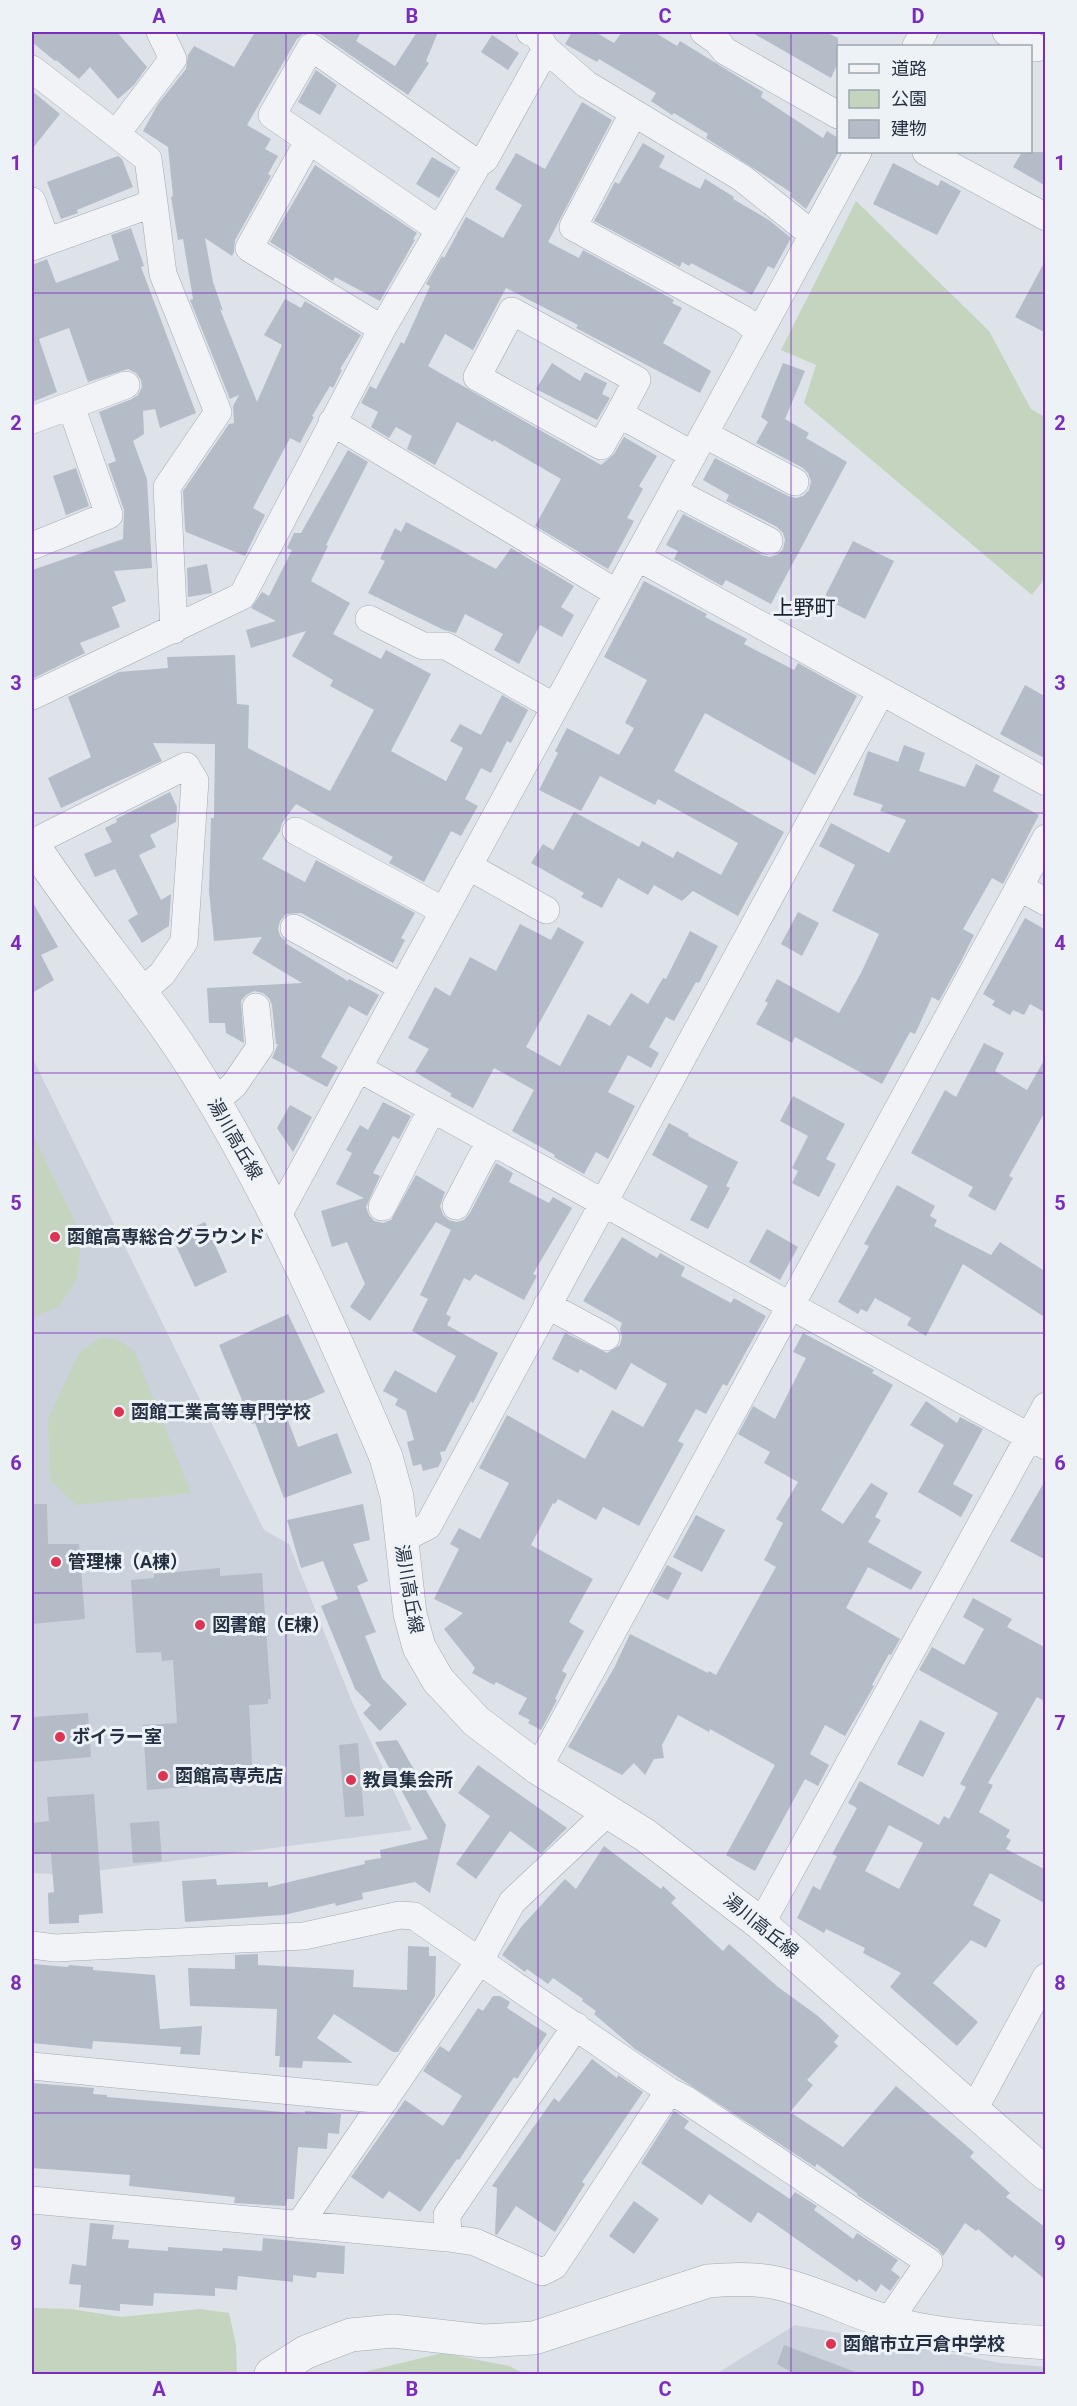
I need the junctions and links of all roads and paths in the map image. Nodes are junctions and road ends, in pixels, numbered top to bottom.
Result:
1 (160, 32) edge
2 (704, 32) edge
3 (1006, 32) edge
4 (538, 40) edge
5 (1031, 45) edge
6 (1032, 45) edge
7 (1037, 48) dead end
8 (32, 69) edge
9 (633, 114) junction
10 (837, 114) edge
11 (116, 134) junction
12 (309, 140) junction
13 (857, 153) edge
14 (928, 153) edge
15 (478, 164) junction
16 (32, 201) edge
17 (154, 203) junction
18 (1046, 217) edge
19 (440, 230) junction
20 (813, 235) junction
21 (39, 244) edge
22 (382, 329) junction
23 (760, 332) junction
24 (126, 386) dead end
25 (71, 406) junction
26 (619, 414) junction
27 (32, 420) edge
28 (332, 422) junction
29 (698, 444) junction
30 (795, 482) dead end
31 (673, 491) junction
32 (769, 541) dead end
33 (32, 546) edge
34 (637, 557) junction
35 (617, 593) junction
36 (369, 619) dead end
37 (174, 630) junction
38 (881, 692) junction
39 (32, 696) edge
40 (555, 707) junction
41 (1046, 782) edge
42 (296, 831) dead end
43 (1046, 838) edge
44 (32, 843) edge
45 (468, 866) junction
46 (1019, 887) junction
47 (1046, 902) edge
48 (546, 910) dead end
49 (444, 911) junction
50 (294, 927) dead end
51 (402, 987) junction
52 (141, 992) junction
53 (256, 1007) dead end
54 (358, 1068) junction
55 (214, 1102) junction
56 (432, 1109) junction
57 (491, 1142) junction
58 (602, 1203) junction
59 (456, 1206) dead end
60 (382, 1208) dead end
61 (278, 1215) junction
62 (547, 1305) junction
63 (790, 1305) junction
64 (606, 1337) dead end
65 (1046, 1406) edge
66 (1037, 1441) edge
67 (400, 1540) junction
68 (537, 1768) junction
69 (609, 1811) junction
70 (761, 1924) junction
71 (32, 1945) edge
72 (480, 1960) junction
73 (1046, 1977) edge
74 (576, 2026) junction
75 (32, 2066) edge
76 (669, 2091) junction
77 (385, 2100) junction
78 (973, 2111) junction
79 (1046, 2174) edge
80 (32, 2200) edge
81 (299, 2225) junction
82 (448, 2238) junction
83 (888, 2322) junction
84 (1046, 2343) edge
85 (271, 2374) edge

1 - 11 street
2 - 10 street
3 - 5 street
4 - 9 street
4 - 15 street
6 - 7 street
8 - 11 street
9 - 20 street
9 - 23 street
11 - 17 street
12 - 15 street
12 - 19 street
12 - 22 street
13 - 20 street
14 - 18 street
15 - 19 street
16 - 21 street
17 - 21 street
17 - 37 street
19 - 22 street
20 - 23 street
22 - 28 street
23 - 29 street
24 - 25 street
25 - 27 street
25 - 33 street
26 - 26 street
26 - 29 street
28 - 35 street
28 - 37 street
29 - 30 street
29 - 31 street
31 - 32 street
31 - 34 street
34 - 35 street
34 - 38 street
35 - 40 street
36 - 40 street
37 - 39 street
38 - 41 street
38 - 58 street
40 - 45 street
42 - 49 street
43 - 46 street
44 - 52 street, 湯川高丘線
44 - 52 street
45 - 48 street
45 - 49 street
46 - 47 street
46 - 63 street
49 - 51 street
50 - 51 street
51 - 54 street
52 - 55 street, 湯川高丘線
53 - 55 street
54 - 56 street
54 - 61 street
55 - 61 street, 湯川高丘線
56 - 57 street
56 - 60 street
57 - 58 street
57 - 59 street
58 - 62 street
58 - 63 street
61 - 67 street, 湯川高丘線
62 - 64 street
62 - 67 street
63 - 66 street
63 - 68 street
65 - 66 street
66 - 70 street
67 - 68 street, 湯川高丘線
68 - 69 street, 湯川高丘線
69 - 70 street, 湯川高丘線
69 - 72 street
70 - 78 street, 湯川高丘線
71 - 72 street
72 - 74 street
72 - 77 street
73 - 78 street
74 - 76 street
74 - 82 street
75 - 77 street
76 - 82 street
76 - 83 street
77 - 81 street
78 - 79 street, 湯川高丘線
80 - 81 street
81 - 82 street
83 - 84 street
83 - 85 street

